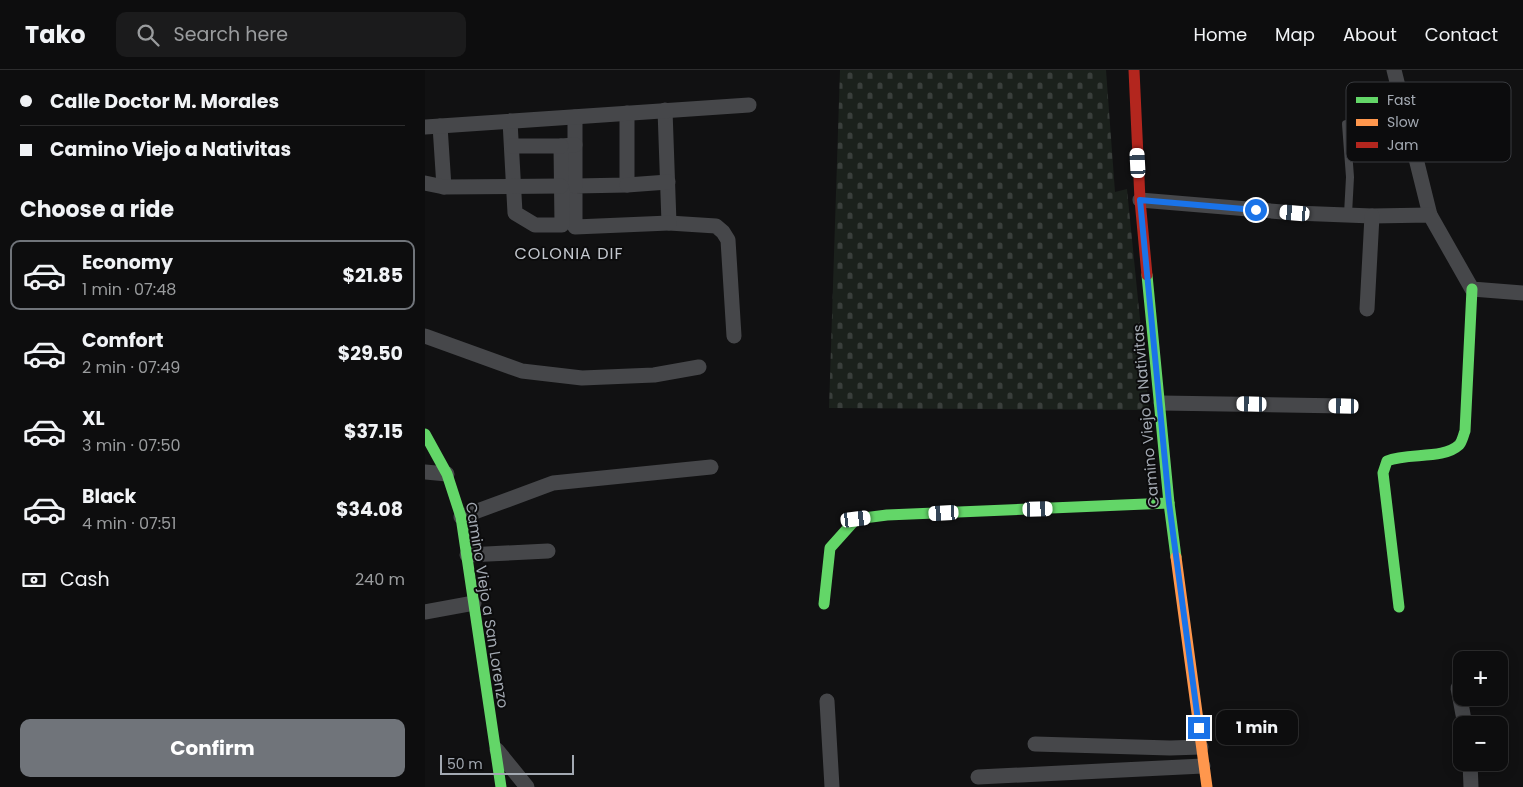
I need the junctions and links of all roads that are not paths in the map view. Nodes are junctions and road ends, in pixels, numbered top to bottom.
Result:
1 (1134, 70) edge
2 (749, 105) dead end
3 (665, 110) junction
4 (627, 113) junction
5 (575, 117) junction
6 (511, 121) junction
7 (433, 127) edge
8 (568, 145) junction
9 (512, 146) junction
10 (1350, 162) edge
11 (1417, 162) edge
12 (668, 182) junction
13 (425, 183) edge
14 (627, 185) junction
15 (568, 186) junction
16 (444, 187) junction
17 (513, 187) junction
18 (1140, 200) junction
19 (1348, 214) junction
20 (1430, 215) junction
21 (1371, 216) junction
22 (669, 224) junction
23 (1472, 290) junction
24 (1523, 293) edge
25 (1367, 309) dead end
26 (425, 336) edge
27 (734, 336) dead end
28 (699, 367) dead end
29 (1161, 403) junction
30 (1344, 406) dead end
31 (425, 434) edge
32 (711, 467) dead end
33 (425, 472) edge
34 (447, 474) junction
35 (1169, 503) junction
36 (461, 518) junction
37 (548, 551) dead end
38 (467, 555) junction
39 (474, 603) junction
40 (824, 604) dead end
41 (1399, 607) dead end
42 (425, 612) edge
43 (827, 701) dead end
44 (1035, 744) dead end
45 (1201, 747) junction
46 (496, 749) junction
47 (1203, 766) junction
48 (1470, 771) edge
49 (978, 777) dead end
50 (501, 787) edge
51 (527, 787) edge
52 (832, 787) edge
53 (1207, 787) edge
54 (1471, 787) edge

1 - 18 street, Camino Viejo a Nativitas
2 - 3 street
3 - 4 street
3 - 12 street
4 - 5 street
4 - 14 street
5 - 6 street
5 - 8 street
6 - 7 street
6 - 9 street
7 - 16 street
8 - 9 street
8 - 15 street
9 - 17 street
10 - 19 lane
11 - 20 street
12 - 14 street
12 - 22 street
13 - 16 street
14 - 15 street
15 - 17 street
15 - 17 street
15 - 22 street
16 - 17 street
18 - 19 street
18 - 29 street, Camino Viejo a Nativitas
19 - 21 street
20 - 21 street
20 - 23 street
21 - 25 street
22 - 27 street
23 - 24 street
23 - 41 street
26 - 28 street
29 - 30 street
29 - 35 street, Camino Viejo a Nativitas
31 - 34 street, Camino Viejo a San Lorenzo
32 - 36 street
33 - 34 street
34 - 36 street, Camino Viejo a San Lorenzo
35 - 40 street
35 - 45 street, Camino Viejo a Nativitas
36 - 38 street, Camino Viejo a San Lorenzo
37 - 38 street
38 - 39 street, Camino Viejo a San Lorenzo
39 - 42 street
39 - 46 street, Camino Viejo a San Lorenzo
43 - 52 street
44 - 45 street
45 - 47 street, Camino Viejo a Nativitas
46 - 50 street, Camino Viejo a San Lorenzo
46 - 51 street
47 - 49 street
47 - 53 street, Camino Viejo a Nativitas
48 - 54 street

